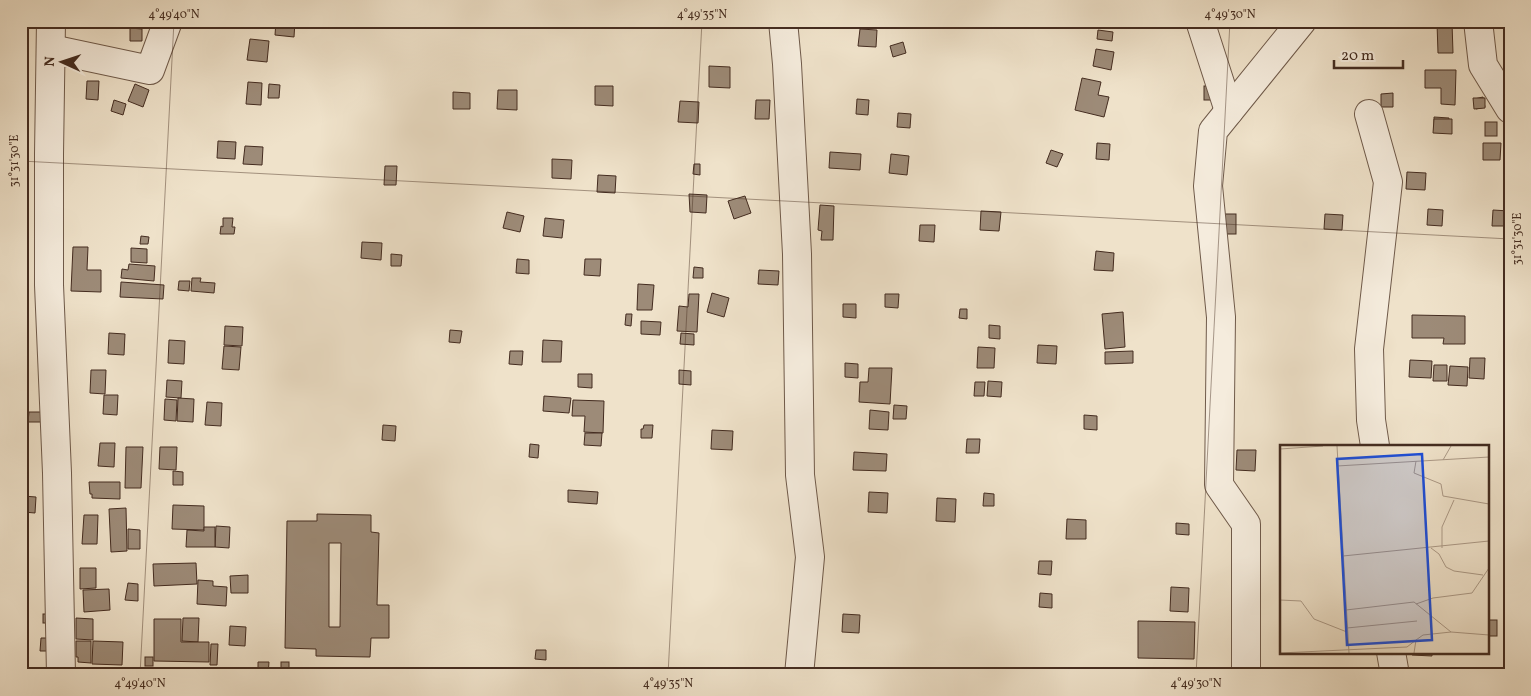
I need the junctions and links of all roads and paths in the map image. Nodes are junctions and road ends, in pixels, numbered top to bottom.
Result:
1 (51, 21) edge
2 (168, 21) edge
3 (783, 21) edge
4 (1200, 21) edge
5 (1302, 21) edge
6 (1478, 21) edge
7 (51, 49) junction
8 (1510, 109) edge
9 (1229, 111) junction
10 (1369, 114) dead end
11 (1375, 445) edge
12 (1391, 654) edge
13 (61, 675) edge
14 (800, 675) edge
15 (1246, 675) edge
16 (1395, 675) edge

1 - 7 street
2 - 7 street
3 - 14 street
4 - 9 street
5 - 9 street
6 - 8 street
7 - 13 street
9 - 15 street
10 - 11 street
12 - 16 street

